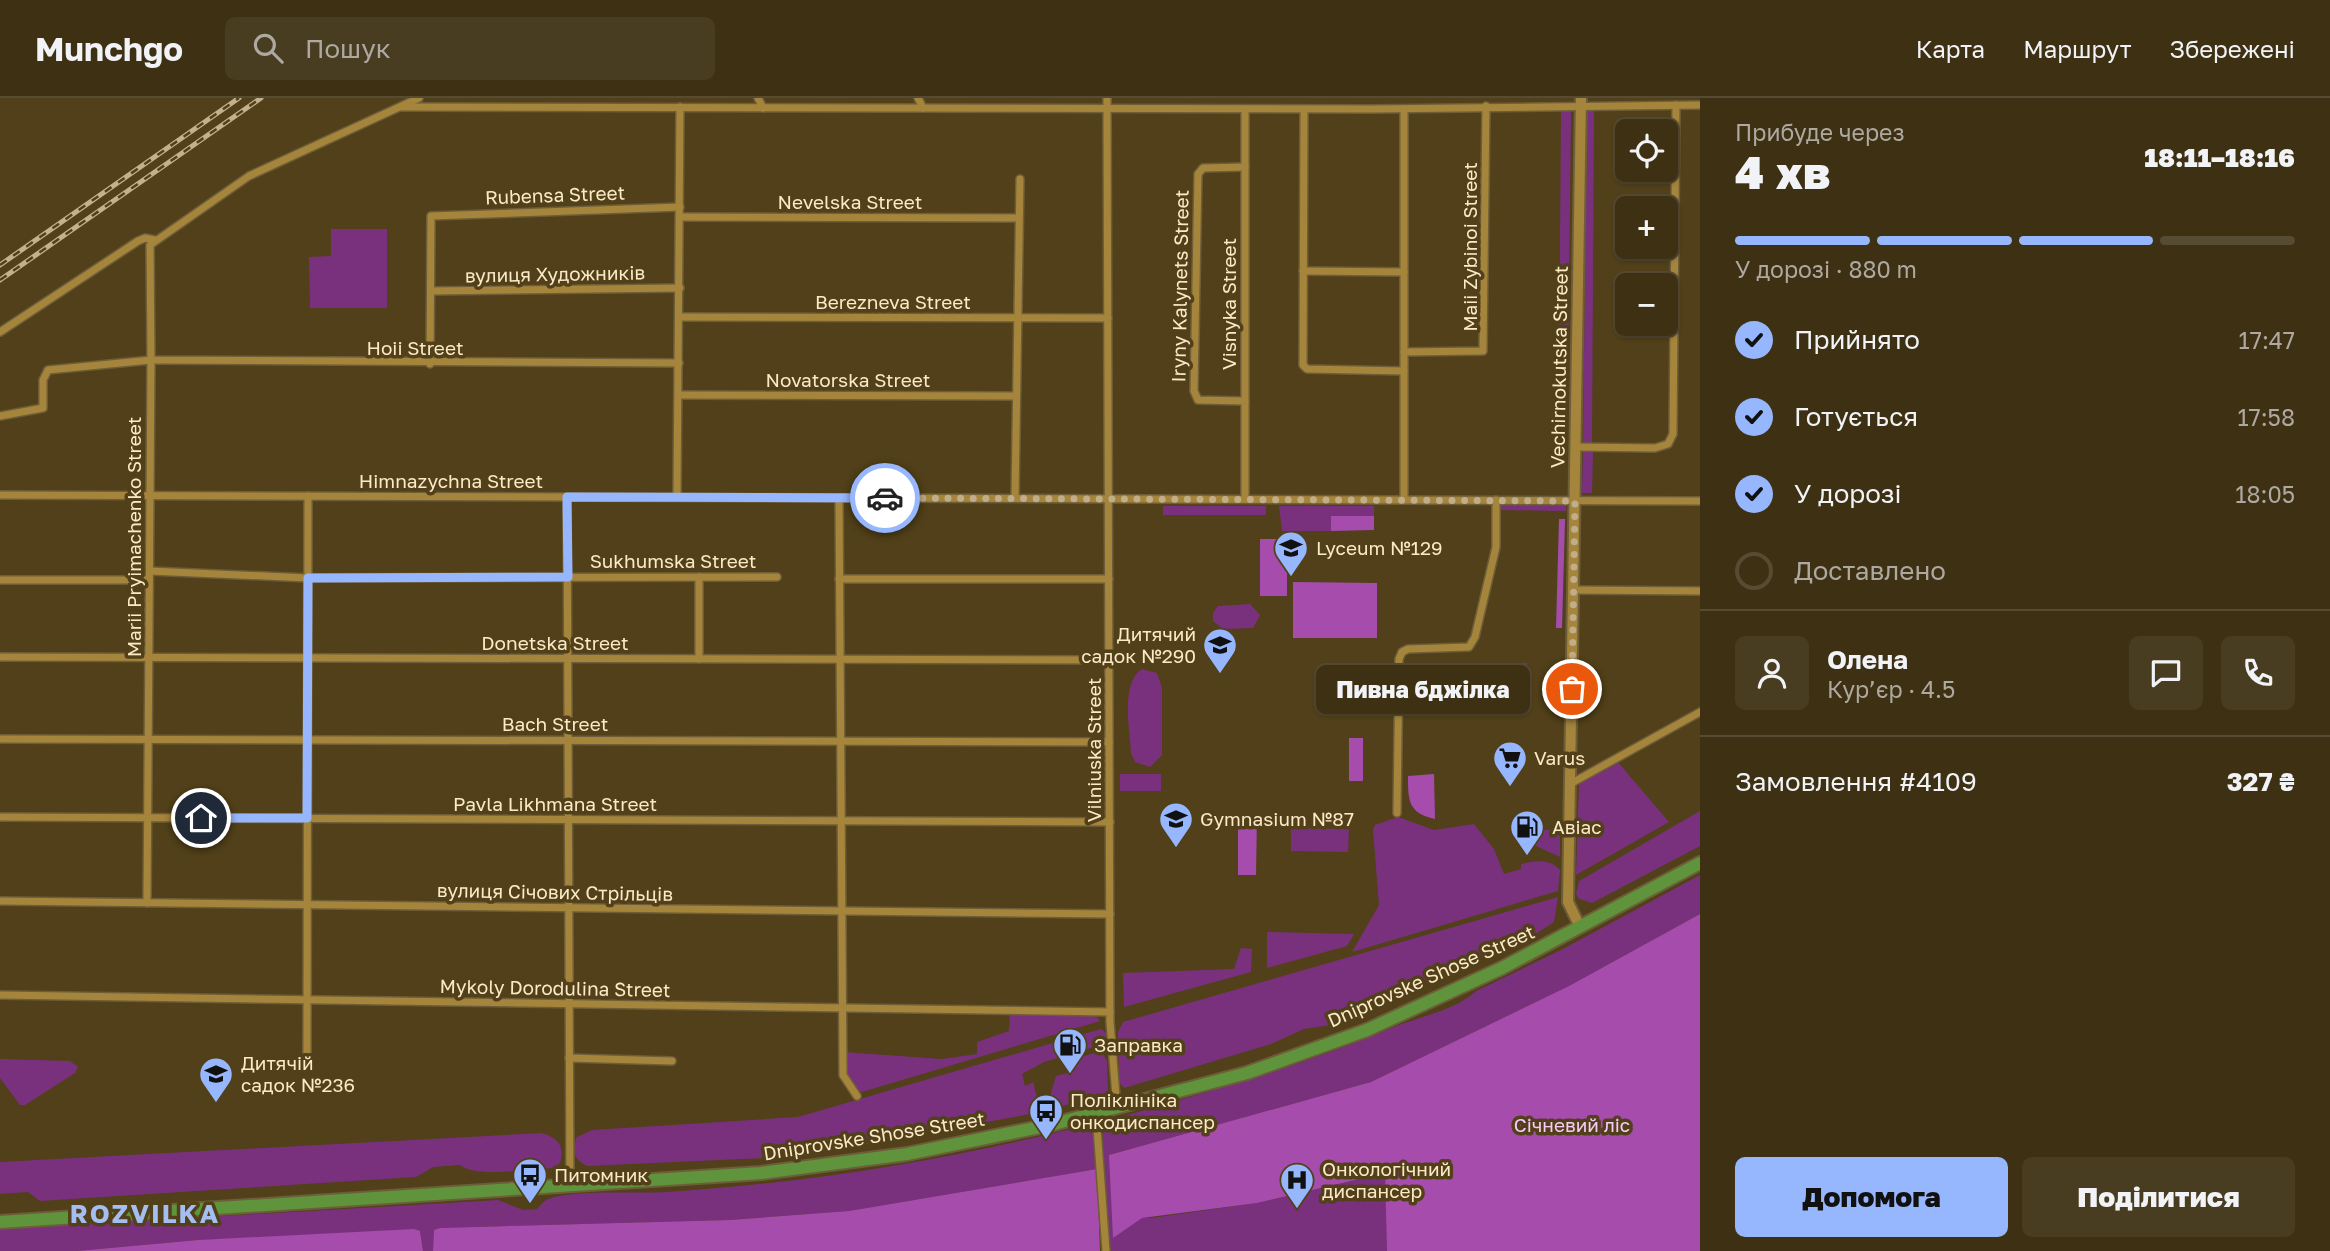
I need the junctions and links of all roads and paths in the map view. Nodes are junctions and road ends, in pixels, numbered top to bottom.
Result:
1 (419, 98) edge
2 (587, 98) edge
3 (758, 98) edge
4 (918, 98) edge
5 (1107, 98) edge
6 (1581, 101) edge
7 (1454, 102) edge
8 (1676, 105) junction
9 (1700, 105) edge
10 (1486, 106) junction
11 (402, 107) junction
12 (590, 107) junction
13 (680, 107) junction
14 (763, 108) junction
15 (923, 108) junction
16 (1107, 108) junction
17 (1245, 109) junction
18 (1304, 109) junction
19 (1404, 109) junction
20 (1245, 167) junction
21 (1020, 179) dead end
22 (680, 207) junction
23 (680, 217) junction
24 (1019, 218) junction
25 (155, 240) junction
26 (1303, 271) junction
27 (1404, 272) junction
28 (680, 288) junction
29 (431, 291) junction
30 (679, 317) junction
31 (1017, 318) junction
32 (1108, 318) junction
33 (0, 331) edge
34 (1404, 352) junction
35 (150, 360) junction
36 (679, 363) junction
37 (430, 364) junction
38 (1404, 371) junction
39 (679, 395) junction
40 (1016, 396) junction
41 (1245, 401) junction
42 (0, 416) edge
43 (1576, 447) junction
44 (0, 495) edge
45 (150, 495) junction
46 (308, 496) junction
47 (567, 497) junction
48 (677, 497) junction
49 (839, 498) junction
50 (1015, 498) junction
51 (1108, 499) junction
52 (1245, 499) junction
53 (1404, 500) junction
54 (1496, 500) junction
55 (1575, 501) junction
56 (1700, 501) edge
57 (150, 571) junction
58 (568, 577) junction
59 (699, 577) junction
60 (777, 577) dead end
61 (308, 578) junction
62 (839, 579) junction
63 (1109, 579) junction
64 (0, 580) edge
65 (149, 580) junction
66 (1573, 590) junction
67 (1700, 591) edge
68 (0, 657) edge
69 (148, 657) junction
70 (307, 658) junction
71 (568, 659) junction
72 (699, 659) junction
73 (840, 659) junction
74 (1109, 660) junction
75 (1700, 712) edge
76 (0, 739) edge
77 (149, 739) junction
78 (307, 740) junction
79 (568, 740) junction
80 (841, 741) junction
81 (1110, 741) junction
82 (1570, 784) junction
83 (1397, 813) dead end
84 (0, 817) edge
85 (149, 817) junction
86 (307, 818) junction
87 (568, 819) junction
88 (841, 821) junction
89 (1110, 822) junction
90 (1700, 863) edge
91 (0, 901) edge
92 (148, 903) junction
93 (306, 905) junction
94 (569, 908) junction
95 (842, 911) junction
96 (1110, 914) junction
97 (1580, 927) junction
98 (0, 995) edge
99 (306, 1000) junction
100 (569, 1004) junction
101 (843, 1008) junction
102 (1110, 1012) junction
103 (307, 1055) dead end
104 (569, 1058) junction
105 (673, 1061) dead end
106 (857, 1096) dead end
107 (1117, 1108) junction
108 (1096, 1114) junction
109 (570, 1186) junction
110 (0, 1222) edge
111 (1106, 1251) edge

1 - 11 street
2 - 12 street
3 - 14 street
4 - 15 street
5 - 16 street, Vilniuska Street
6 - 8 street
6 - 10 street
6 - 43 street, Vechirnokutska Street
7 - 10 street
7 - 19 street
8 - 9 street
8 - 43 street
10 - 34 street, Maii Zybinoi Street
11 - 12 street
11 - 25 street
12 - 13 street
13 - 14 street
13 - 22 street
14 - 15 street
15 - 16 street
16 - 17 street
16 - 32 street, Vilniuska Street
17 - 18 street
17 - 20 street, Visnyka Street
18 - 19 street
18 - 26 street
19 - 27 street
20 - 41 street, Visnyka Street
20 - 41 street, Iryny Kalynets Street
21 - 24 street
22 - 23 street
22 - 29 street, Rubensa Street
23 - 24 street, Nevelska Street
23 - 28 street
24 - 31 street
25 - 33 street
25 - 35 street, Marii Pryimachenko Street
26 - 27 street
26 - 38 street
27 - 34 street
28 - 29 street, вулиця Художників
28 - 30 street
29 - 37 street
30 - 31 street, Berezneva Street
30 - 36 street
31 - 32 street, Berezneva Street
31 - 40 street
32 - 51 street, Vilniuska Street
34 - 38 street
35 - 37 street, Hoii Street
35 - 42 street
35 - 45 street, Marii Pryimachenko Street
36 - 37 street, Hoii Street
36 - 39 street
38 - 53 street
39 - 40 street, Novatorska Street
39 - 48 street
40 - 50 street
41 - 52 street, Visnyka Street
43 - 55 street, Vechirnokutska Street
44 - 45 street, Himnazychna Street
45 - 46 street, Himnazychna Street
45 - 57 street, Marii Pryimachenko Street
46 - 47 street, Himnazychna Street
46 - 61 street
47 - 48 street, Himnazychna Street
47 - 58 street
48 - 49 street, Himnazychna Street
49 - 50 street, Himnazychna Street
49 - 62 street
50 - 51 street, Himnazychna Street
51 - 52 street, Himnazychna Street
51 - 63 street, Vilniuska Street
52 - 53 street, Himnazychna Street
53 - 54 street, Himnazychna Street
54 - 55 street, Himnazychna Street
54 - 83 street
55 - 56 street, Himnazychna Street
55 - 66 street, Vechirnokutska Street
57 - 61 street, Sukhumska Street
57 - 65 street, Marii Pryimachenko Street
58 - 59 street, Sukhumska Street
58 - 61 street, Sukhumska Street
58 - 71 street
59 - 60 street, Sukhumska Street
59 - 72 street
61 - 70 street
62 - 63 street
62 - 73 street
63 - 74 street, Vilniuska Street
64 - 65 street
65 - 69 street, Marii Pryimachenko Street
66 - 67 street
66 - 82 street, Vechirnokutska Street
68 - 69 street, Donetska Street
69 - 70 street, Donetska Street
69 - 77 street, Marii Pryimachenko Street
70 - 71 street, Donetska Street
70 - 78 street
71 - 72 street, Donetska Street
71 - 79 street
72 - 73 street, Donetska Street
73 - 74 street, Donetska Street
73 - 80 street
74 - 81 street, Vilniuska Street
75 - 82 street
76 - 77 street, Bach Street
77 - 78 street, Bach Street
77 - 85 street, Marii Pryimachenko Street
78 - 79 street, Bach Street
78 - 86 street
79 - 80 street, Bach Street
79 - 87 street
80 - 81 street, Bach Street
80 - 88 street
81 - 89 street, Vilniuska Street
82 - 97 street, Vechirnokutska Street
84 - 85 street, Pavla Likhmana Street
85 - 86 street, Pavla Likhmana Street
85 - 92 street, Marii Pryimachenko Street
86 - 87 street, Pavla Likhmana Street
86 - 93 street
87 - 88 street, Pavla Likhmana Street
87 - 94 street
88 - 89 street, Pavla Likhmana Street
88 - 95 street
89 - 96 street, Vilniuska Street
90 - 97 main road, Dniprovske Shose Street
91 - 92 street, вулиця Січових Стрільців
92 - 93 street, вулиця Січових Стрільців
93 - 94 street, вулиця Січових Стрільців
93 - 99 street
94 - 95 street, вулиця Січових Стрільців
94 - 100 street
95 - 96 street, вулиця Січових Стрільців
95 - 101 street
96 - 102 street, Vilniuska Street
97 - 107 main road, Dniprovske Shose Street
98 - 99 street, Mykoly Dorodulina Street
99 - 100 street, Mykoly Dorodulina Street
99 - 103 street
100 - 101 street, Mykoly Dorodulina Street
100 - 104 street
101 - 102 street, Mykoly Dorodulina Street
101 - 106 street
102 - 107 street, Vilniuska Street
104 - 105 street
104 - 109 street
107 - 108 main road, Dniprovske Shose Street
108 - 109 main road, Dniprovske Shose Street
108 - 111 street
109 - 110 main road, Dniprovske Shose Street

